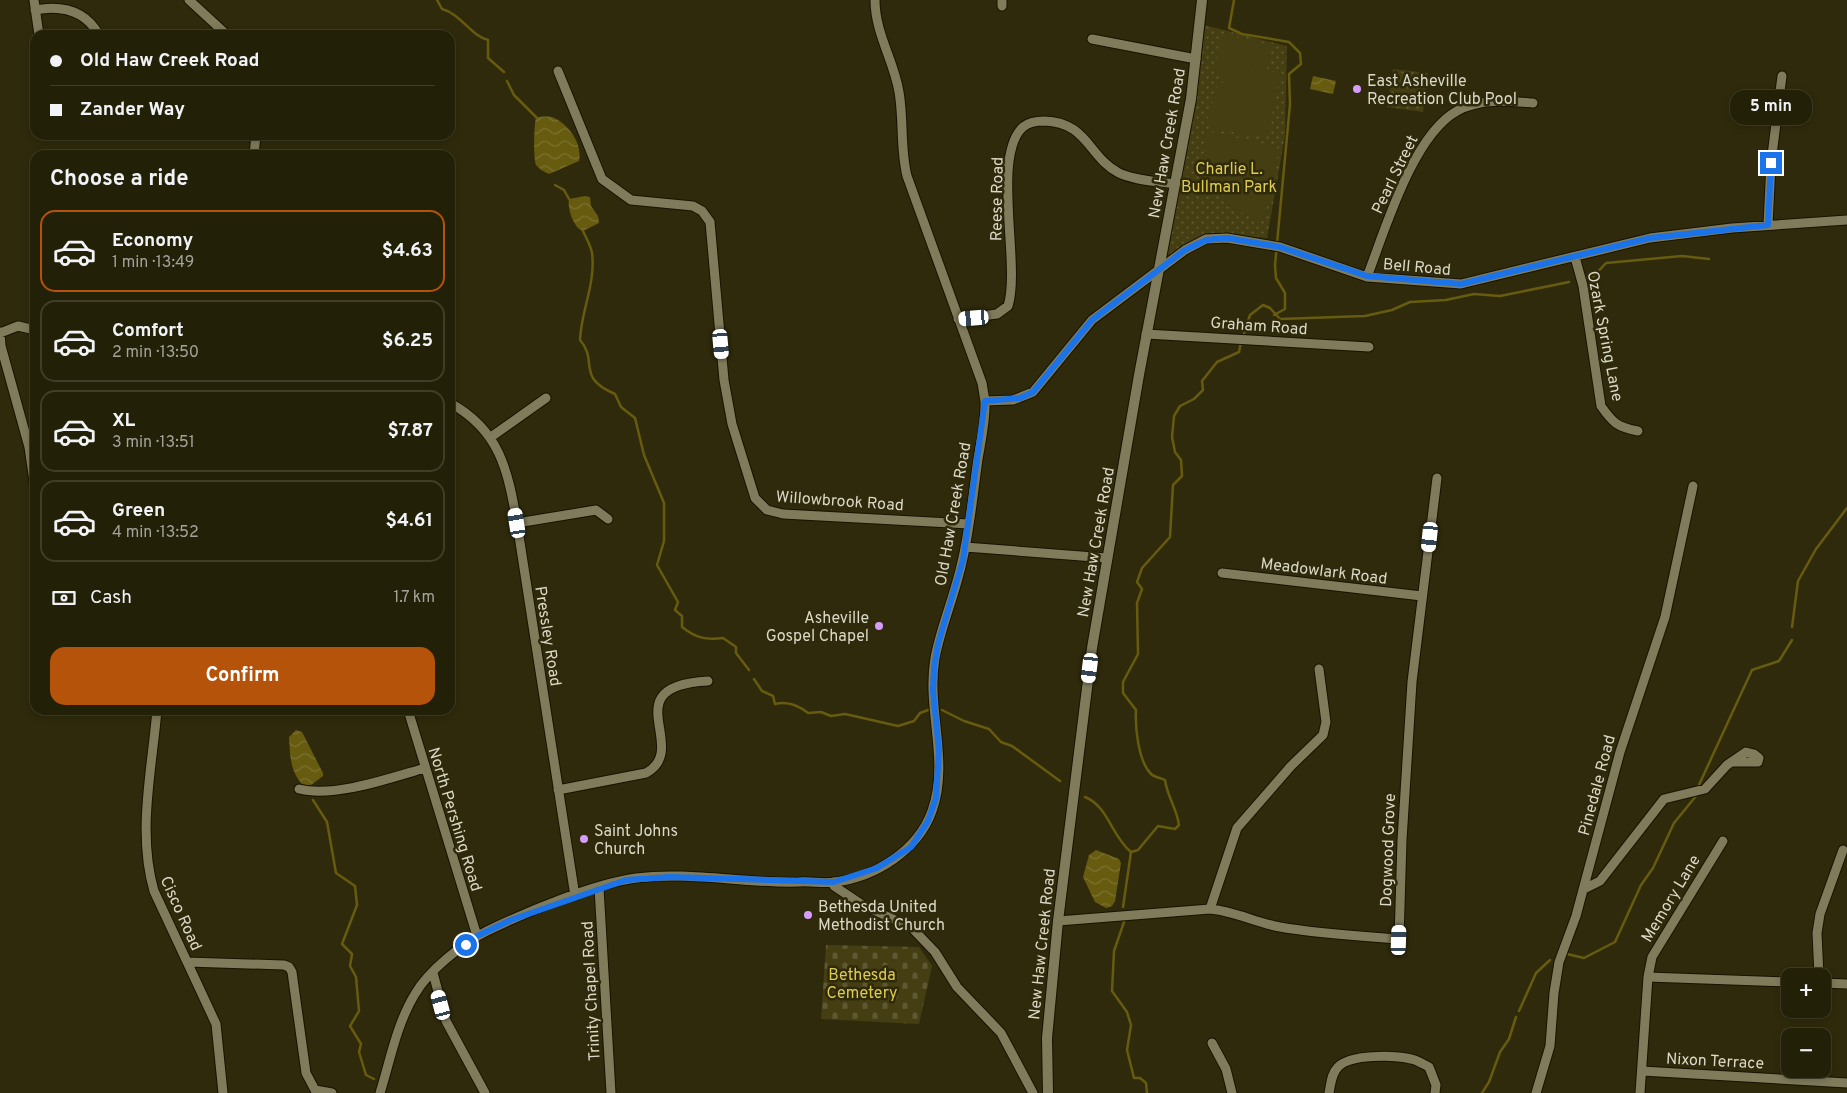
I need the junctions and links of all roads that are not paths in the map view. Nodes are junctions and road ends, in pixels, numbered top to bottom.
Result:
1 (34, 0) edge
2 (189, 0) edge
3 (874, 0) edge
4 (1202, 0) edge
5 (35, 10) junction
6 (38, 30) edge
7 (95, 30) edge
8 (222, 30) edge
9 (1092, 39) dead end
10 (1196, 59) junction
11 (558, 71) dead end
12 (1782, 76) dead end
13 (1532, 103) dead end
14 (1175, 184) junction
15 (1847, 220) edge
16 (1768, 225) junction
17 (1575, 256) junction
18 (1158, 271) junction
19 (1367, 276) junction
20 (958, 319) junction
21 (30, 329) edge
22 (0, 333) edge
23 (1146, 334) junction
24 (1369, 347) dead end
25 (546, 398) dead end
26 (985, 401) junction
27 (455, 406) edge
28 (1638, 432) dead end
29 (491, 437) junction
30 (30, 454) edge
31 (1437, 478) dead end
32 (1693, 486) dead end
33 (608, 519) dead end
34 (517, 523) junction
35 (969, 524) junction
36 (965, 547) junction
37 (1107, 558) junction
38 (1222, 573) dead end
39 (1422, 596) junction
40 (1319, 669) dead end
41 (708, 681) dead end
42 (157, 715) edge
43 (409, 715) edge
44 (1732, 762) dead end
45 (425, 768) junction
46 (298, 789) dead end
47 (558, 790) junction
48 (1722, 841) dead end
49 (1843, 850) dead end
50 (834, 882) junction
51 (599, 888) junction
52 (1584, 889) junction
53 (575, 896) junction
54 (1210, 909) junction
55 (1058, 921) junction
56 (477, 936) junction
57 (187, 962) junction
58 (1819, 968) edge
59 (433, 973) junction
60 (1648, 977) junction
61 (1781, 982) edge
62 (1831, 984) edge
63 (1847, 984) edge
64 (1212, 1044) dead end
65 (1642, 1071) junction
66 (1847, 1083) edge
67 (223, 1093) edge
68 (332, 1093) edge
69 (380, 1093) edge
70 (484, 1093) edge
71 (611, 1093) edge
72 (1033, 1093) edge
73 (1048, 1093) edge
74 (1232, 1093) edge
75 (1329, 1093) edge
76 (1435, 1093) edge
77 (1536, 1093) edge
78 (1640, 1093) edge

1 - 5 street
2 - 8 street
3 - 20 street, Old Haw Creek Road
4 - 10 street, New Haw Creek Road
5 - 6 street
5 - 7 street
9 - 10 street
10 - 14 street, New Haw Creek Road
11 - 35 street, Willowbrook Road
12 - 16 street
13 - 19 street, Pearl Street
14 - 18 street, New Haw Creek Road
14 - 20 street, Reese Road
15 - 16 street, Bell Road
16 - 17 street, Bell Road
17 - 19 street, Bell Road
17 - 28 street, Ozark Spring Lane
18 - 19 street, Bell Road
18 - 23 street, New Haw Creek Road
18 - 26 street, Bell Road
20 - 26 street, Old Haw Creek Road
21 - 22 street
22 - 30 street
23 - 24 street, Graham Road
23 - 37 street, New Haw Creek Road
25 - 29 street
26 - 35 street, Old Haw Creek Road
27 - 29 street, Pressley Road
29 - 34 street, Pressley Road
31 - 39 street, Dogwood Grove
32 - 52 street, Pinedale Road
33 - 34 street
34 - 47 street, Pressley Road
35 - 36 street, Old Haw Creek Road
36 - 37 street
36 - 50 street, Old Haw Creek Road
37 - 55 street, New Haw Creek Road
38 - 39 street, Meadowlark Road
39 - 54 street, Dogwood Grove
40 - 54 street
41 - 47 street
42 - 57 street, Cisco Road
43 - 45 street, North Pershing Road
44 - 52 street
45 - 46 street
45 - 56 street, North Pershing Road
47 - 53 street, Pressley Road
48 - 60 street, Memory Lane
49 - 58 street
50 - 51 street, Old Haw Creek Road
50 - 72 street
51 - 53 street, Old Haw Creek Road
51 - 71 street, Trinity Chapel Road
52 - 77 street, Pinedale Road
53 - 56 street, Old Haw Creek Road
54 - 55 street, Dogwood Grove
55 - 73 street, New Haw Creek Road
56 - 59 street, Old Haw Creek Road
57 - 67 street, Cisco Road
57 - 68 street
59 - 69 street, Old Haw Creek Road
59 - 70 street
60 - 61 street
60 - 65 street, Memory Lane
62 - 63 street
64 - 74 street
65 - 66 street, Nixon Terrace
65 - 78 street, Memory Lane
75 - 76 street

